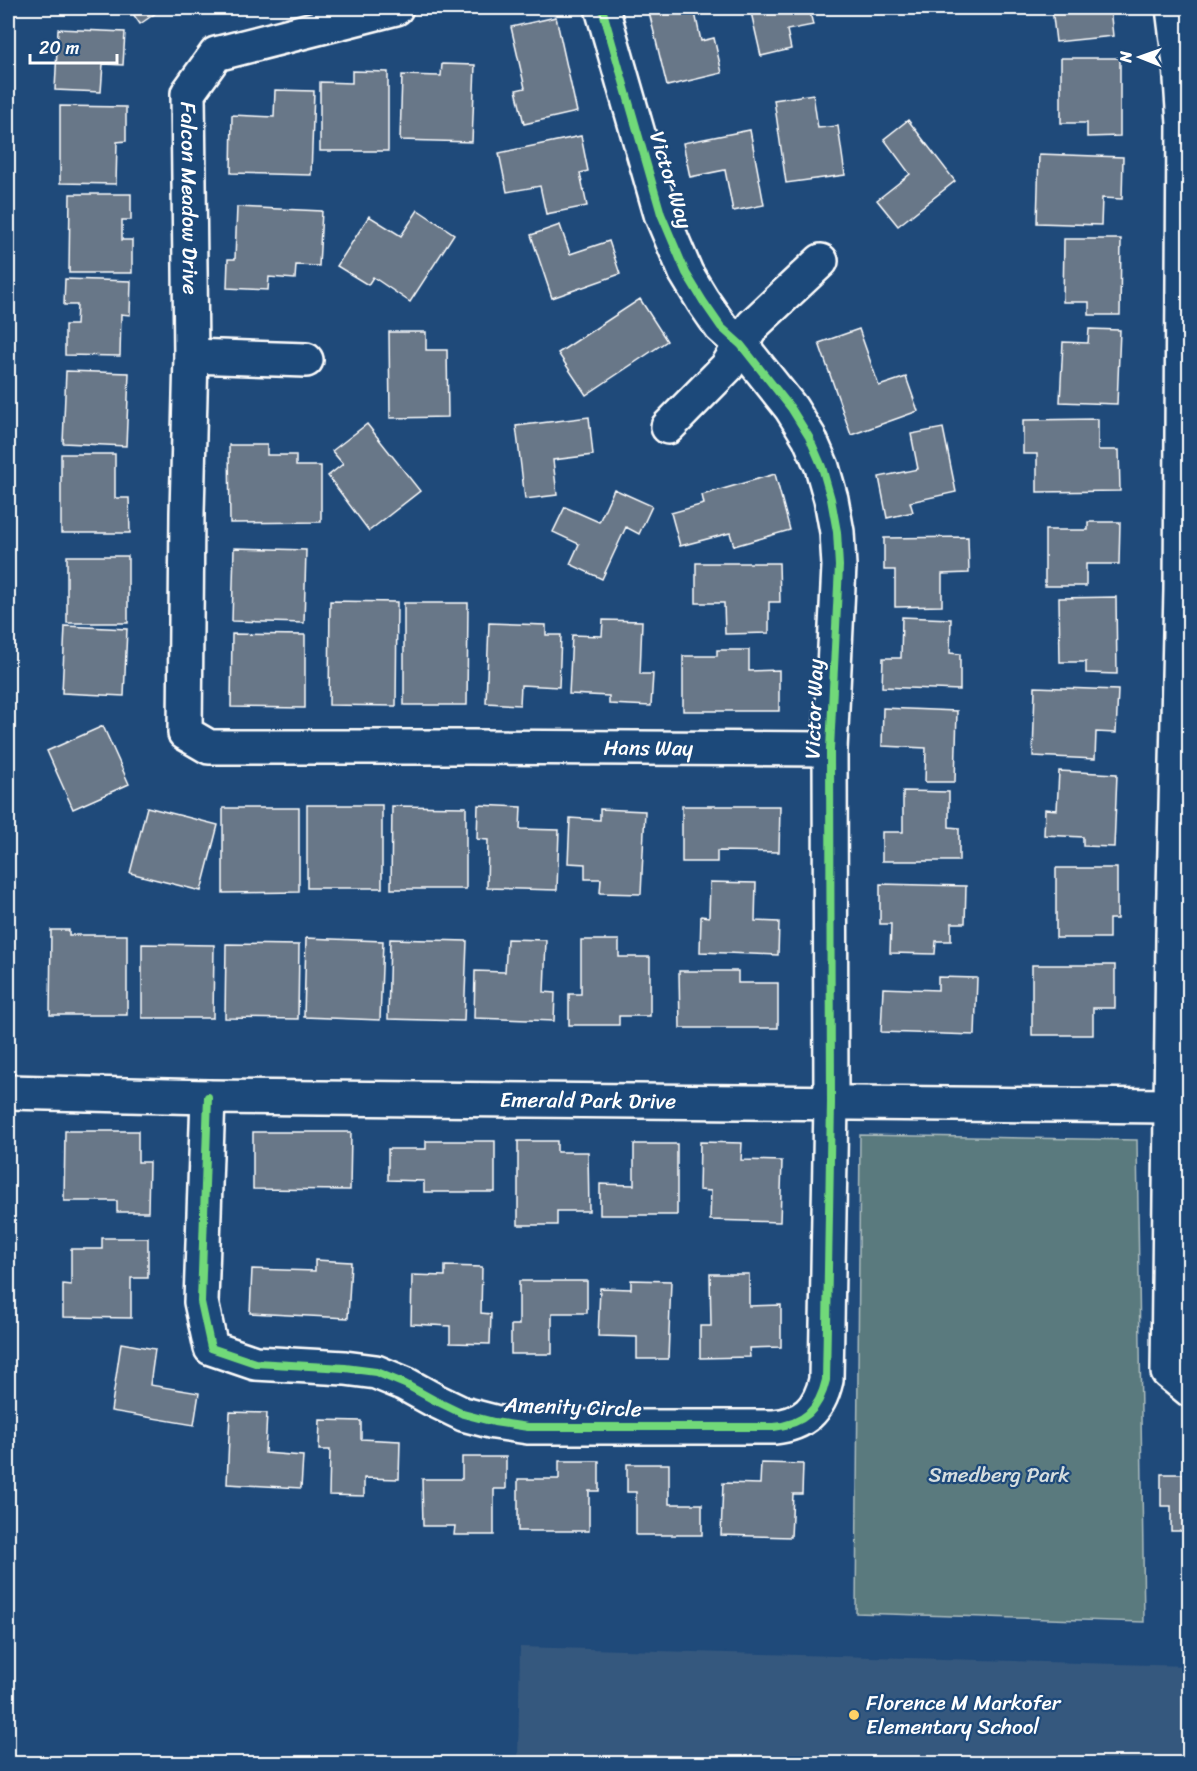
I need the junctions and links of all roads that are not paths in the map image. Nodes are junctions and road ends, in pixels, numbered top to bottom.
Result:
1 (396, 8) edge
2 (602, 8) edge
3 (1173, 8) edge
4 (821, 261) dead end
5 (741, 345) junction
6 (191, 356) junction
7 (306, 360) dead end
8 (668, 427) dead end
9 (187, 513) joint
10 (1185, 589) edge
11 (830, 749) junction
12 (1181, 935) edge
13 (10, 1092) edge
14 (208, 1097) junction
15 (831, 1103) junction
16 (1170, 1106) junction
17 (1190, 1390) edge

1 - 6 street, Falcon Meadow Drive
2 - 5 street, Victor Way
3 - 10 street
4 - 5 street
5 - 8 street
5 - 11 street, Victor Way
6 - 7 street
6 - 9 street, Falcon Meadow Drive
9 - 11 street, Hans Way
10 - 12 street
11 - 15 street, Victor Way
12 - 16 street
13 - 14 street, Emerald Park Drive
14 - 15 street, Emerald Park Drive
14 - 15 street, Amenity Circle
15 - 16 street, Emerald Park Drive
16 - 17 street

